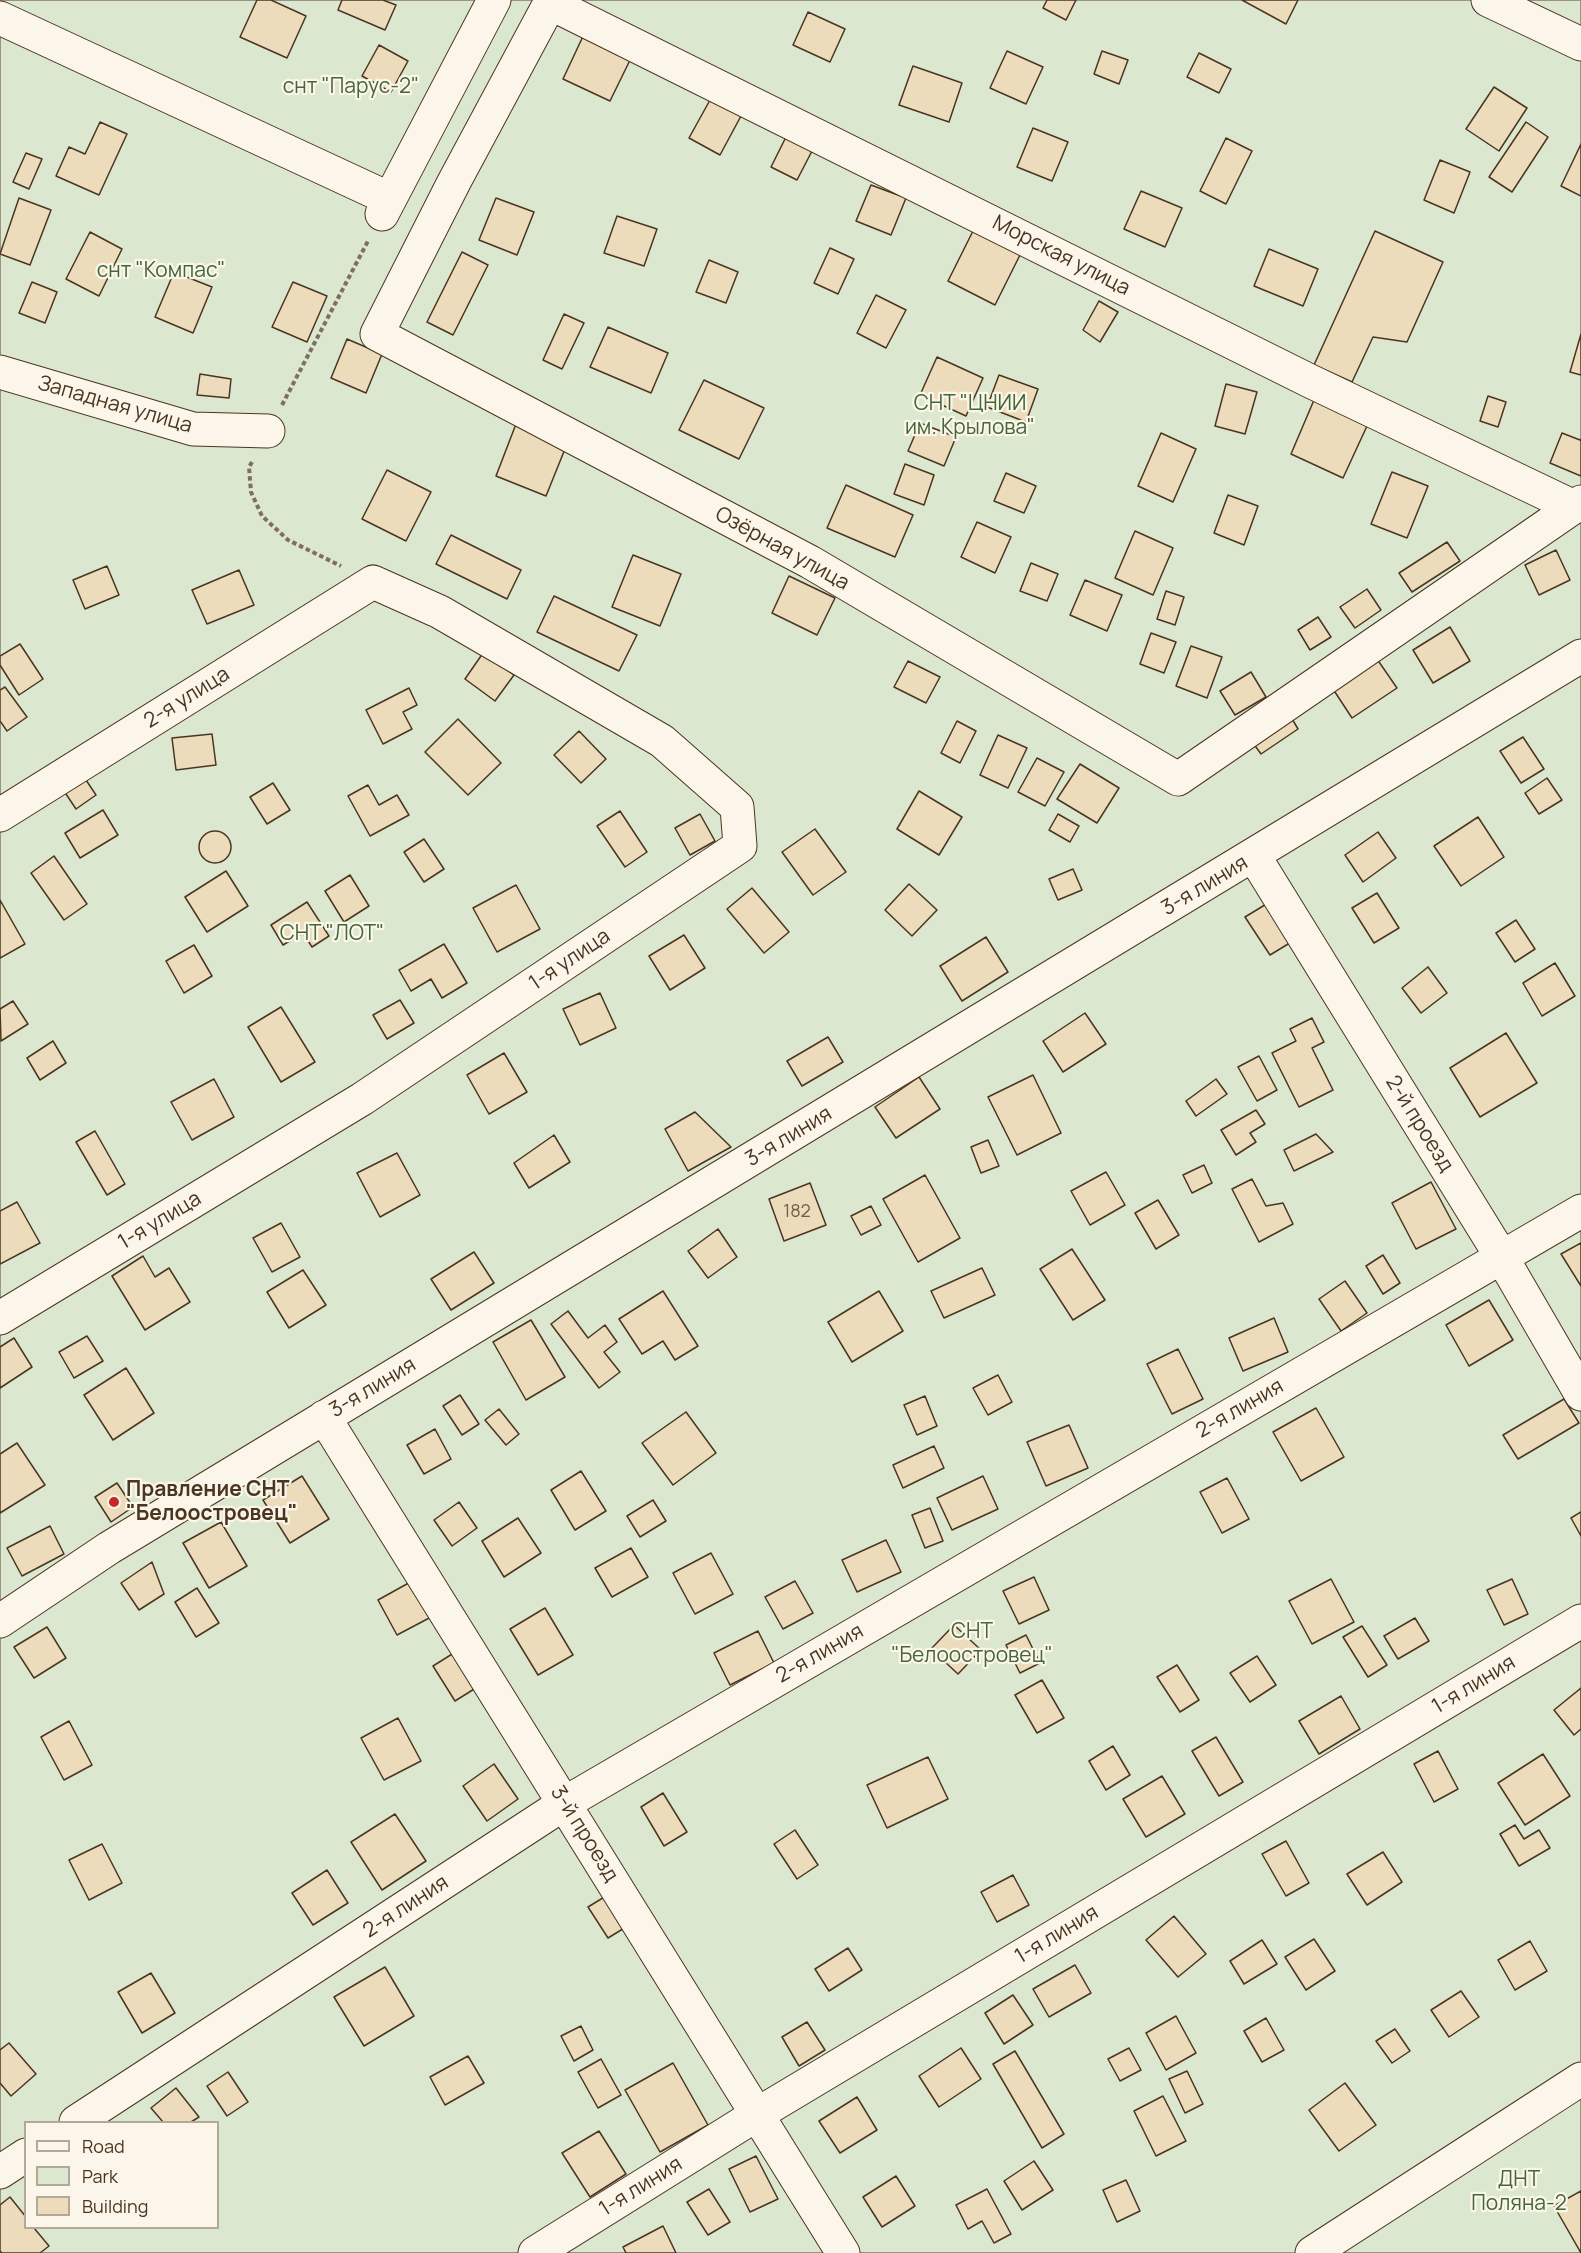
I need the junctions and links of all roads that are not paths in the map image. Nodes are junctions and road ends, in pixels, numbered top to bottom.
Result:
1 (494, 0) edge
2 (1488, 0) edge
3 (0, 18) edge
4 (1581, 44) edge
5 (377, 334) joint
6 (0, 372) edge
7 (268, 431) road end
8 (1577, 505) edge
9 (374, 582) joint
10 (1581, 656) edge
11 (0, 815) edge
12 (1254, 856) junction
13 (1581, 1211) edge
14 (1501, 1256) junction
15 (0, 1318) edge
16 (1581, 1395) edge
17 (324, 1417) junction
18 (1581, 1621) edge
19 (0, 1622) edge
20 (565, 1803) junction
21 (1581, 2079) edge
22 (756, 2115) junction
23 (78, 2121) edge
24 (24, 2157) edge
25 (0, 2172) edge
26 (535, 2253) edge
27 (843, 2253) edge
28 (1312, 2253) edge

1 - 3 street
2 - 4 street
5 - 8 street, Озёрная улица
5 - 8 street, Морская улица
6 - 7 street, Западная улица
9 - 11 street, 2-я улица
9 - 15 street, 1-я улица
10 - 12 street, 3-я линия
12 - 14 street, 2-й проезд
12 - 17 street, 3-я линия
13 - 14 street, 2-я линия
14 - 16 street, 2-й проезд
14 - 20 street, 2-я линия
17 - 19 street, 3-я линия
17 - 20 street, 3-й проезд
18 - 22 street, 1-я линия
20 - 22 street, 3-й проезд
20 - 23 street, 2-я линия
21 - 28 street
22 - 26 street, 1-я линия
22 - 27 street, 3-й проезд
24 - 25 street

